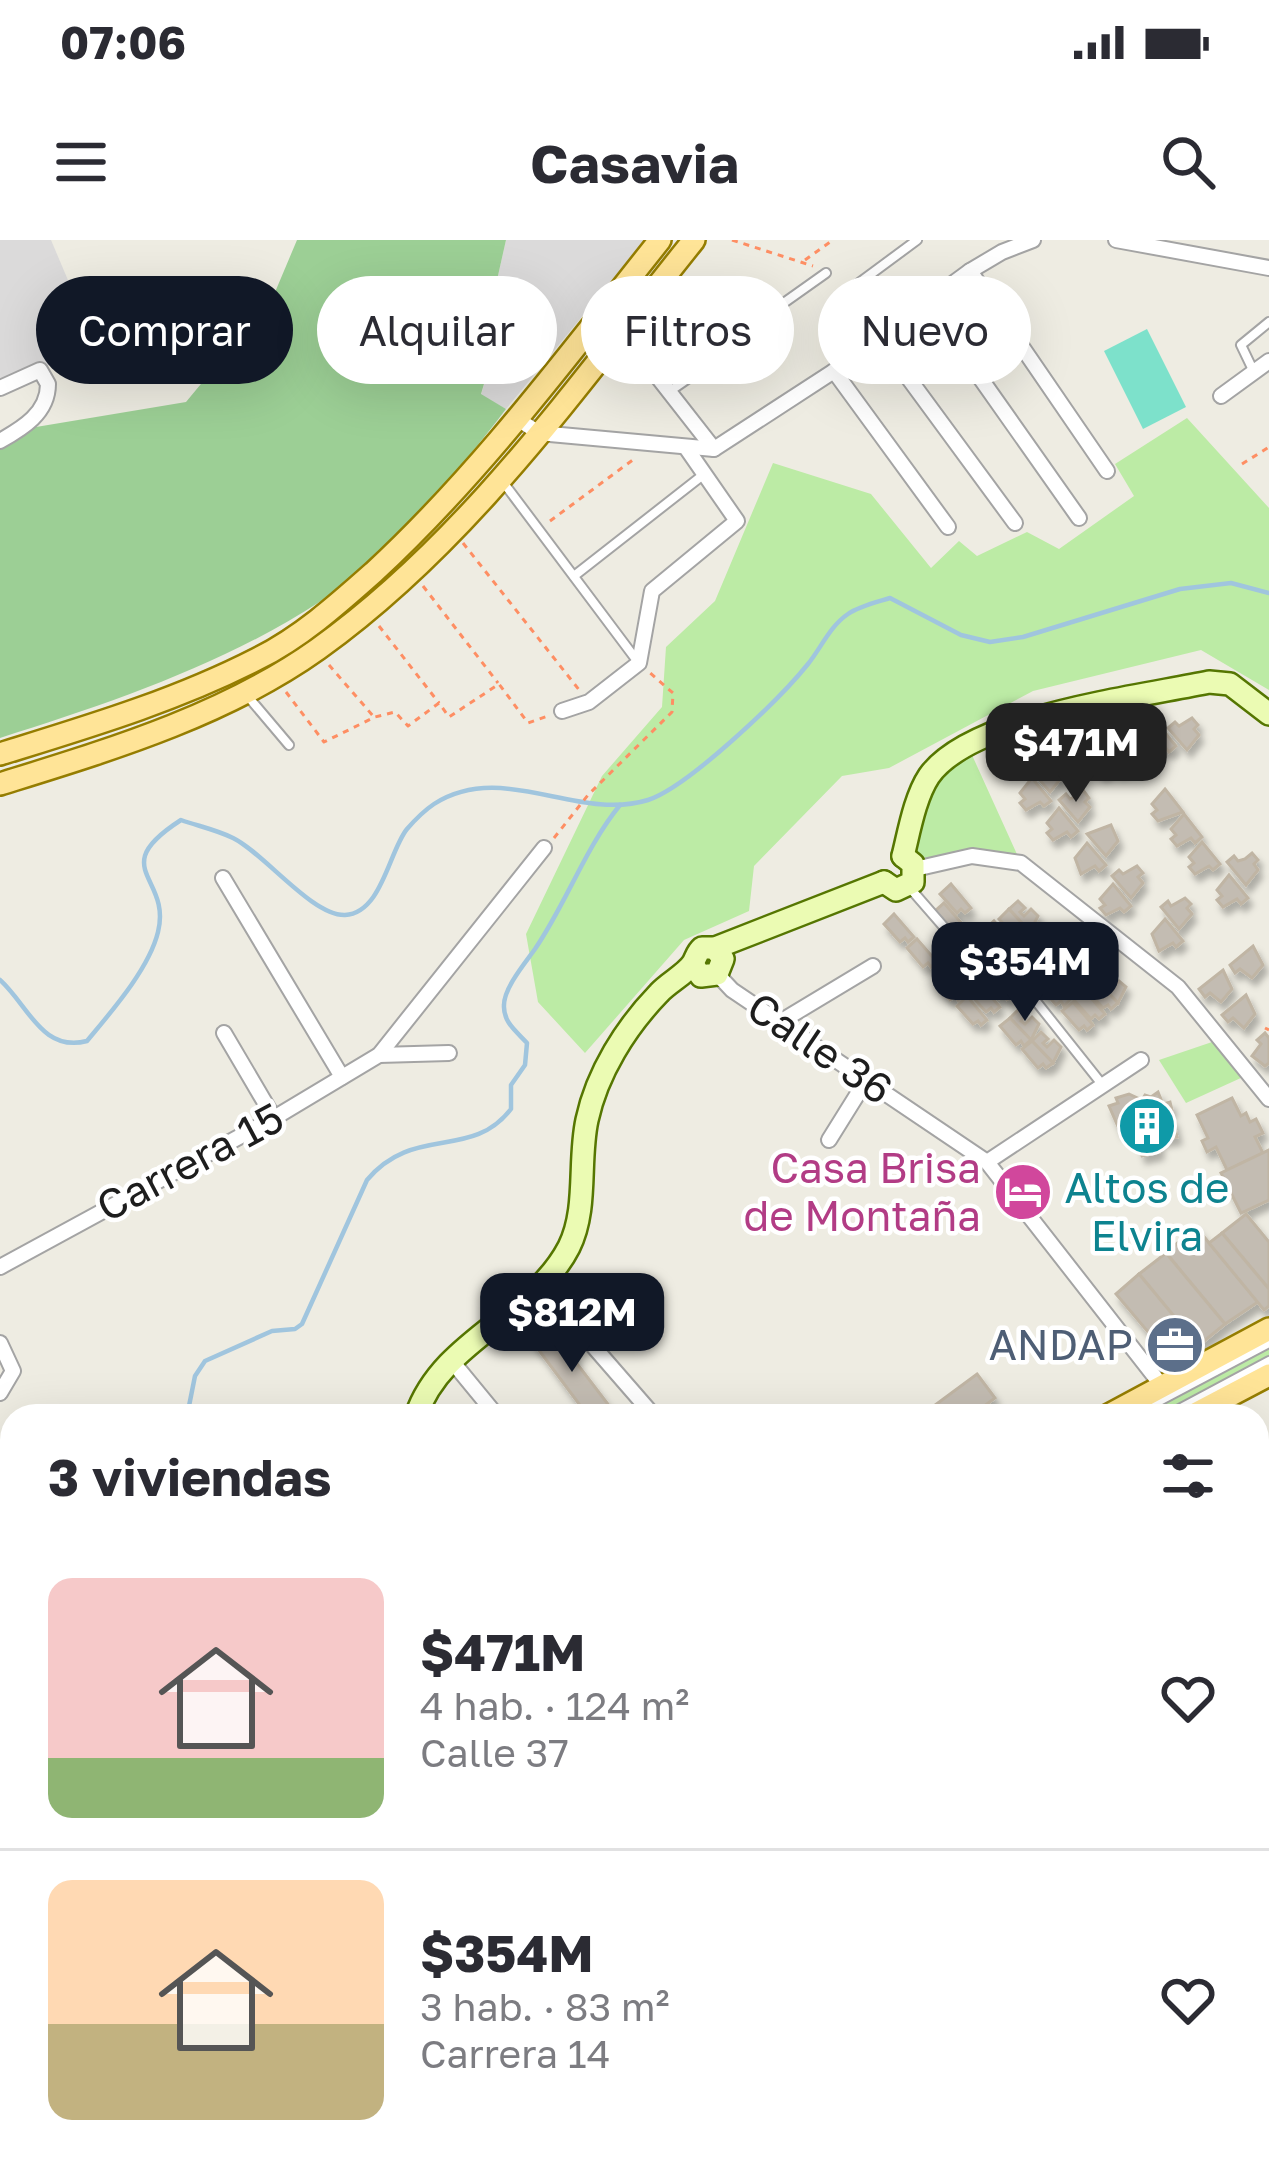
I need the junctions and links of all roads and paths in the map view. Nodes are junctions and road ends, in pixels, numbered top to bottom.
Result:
1 (660, 240) edge
2 (694, 240) edge
3 (832, 240) edge
4 (917, 240) edge
5 (1033, 240) edge
6 (1116, 240) edge
7 (804, 261) dead end
8 (1269, 268) edge
9 (970, 271) junction
10 (826, 273) dead end
11 (868, 276) edge
12 (963, 276) edge
13 (1269, 322) edge
14 (1269, 361) edge
15 (1254, 371) junction
16 (818, 381) edge
17 (664, 384) edge
18 (844, 384) edge
19 (913, 384) edge
20 (985, 384) edge
21 (0, 388) edge
22 (670, 391) junction
23 (1221, 396) dead end
24 (516, 418) junction
25 (539, 434) junction
26 (0, 441) edge
27 (650, 446) junction
28 (1269, 447) edge
29 (687, 449) junction
30 (714, 449) junction
31 (1242, 464) dead end
32 (1107, 471) dead end
33 (703, 475) junction
34 (502, 481) junction
35 (1079, 518) dead end
36 (1016, 523) dead end
37 (948, 527) dead end
38 (539, 530) junction
39 (454, 531) junction
40 (412, 571) junction
41 (574, 576) junction
42 (367, 611) junction
43 (316, 650) junction
44 (639, 663) junction
45 (274, 676) junction
46 (499, 684) junction
47 (244, 692) junction
48 (589, 701) junction
49 (439, 703) junction
50 (562, 711) joint
51 (1269, 714) edge
52 (375, 717) junction
53 (289, 745) dead end
54 (0, 754) edge
55 (0, 784) edge
56 (562, 830) dead end
57 (544, 848) dead end
58 (909, 871) junction
59 (223, 878) dead end
60 (715, 948) junction
61 (963, 949) dead end
62 (693, 964) junction
63 (874, 967) dead end
64 (718, 974) junction
65 (1027, 990) dead end
66 (780, 1022) junction
67 (224, 1034) dead end
68 (449, 1053) dead end
69 (379, 1055) junction
70 (1141, 1060) dead end
71 (343, 1077) junction
72 (867, 1079) junction
73 (1101, 1083) junction
74 (1269, 1099) edge
75 (274, 1118) junction
76 (829, 1140) dead end
77 (987, 1162) junction
78 (0, 1268) edge
79 (540, 1285) junction
80 (1269, 1329) edge
81 (1269, 1342) edge
82 (0, 1343) edge
83 (451, 1360) junction
84 (1269, 1361) edge
85 (1269, 1375) edge
86 (1162, 1386) junction
87 (0, 1393) edge
88 (420, 1404) edge
89 (487, 1404) edge
90 (644, 1404) edge
91 (1129, 1404) edge
92 (1153, 1404) edge
93 (1188, 1404) edge
94 (1218, 1404) edge

1 - 24 main road
2 - 25 main road
3 - 7 path
4 - 11 lane
5 - 9 street
6 - 8 street
9 - 12 street
9 - 32 street
10 - 22 lane
13 - 15 lane
14 - 15 street
15 - 23 street
16 - 30 street
17 - 22 street
18 - 37 street
19 - 36 street
20 - 35 street
21 - 26 street
22 - 30 street
24 - 25 street
24 - 54 main road
25 - 27 street
25 - 34 main road
27 - 29 street
27 - 38 path
28 - 31 path
29 - 30 street
29 - 33 street
33 - 41 lane
33 - 44 street
34 - 38 lane
34 - 39 main road
38 - 41 lane
39 - 40 main road
39 - 48 path
40 - 42 main road
40 - 46 path
41 - 44 lane
42 - 43 main road
42 - 49 path
43 - 45 main road
43 - 52 path
44 - 48 street
44 - 56 path
45 - 47 main road
45 - 52 path
46 - 49 path
46 - 50 path
47 - 53 lane
47 - 55 main road
48 - 50 street
49 - 52 path
51 - 58 main road
57 - 69 street, Carrera 15
58 - 60 main road, Calle 36
58 - 61 lane
58 - 74 street
59 - 71 street
60 - 62 main road
60 - 64 main road
62 - 64 main road
62 - 79 main road
63 - 66 street
64 - 66 street, Calle 36
65 - 73 lane
66 - 72 street, Calle 36
67 - 75 street
68 - 69 street, Carrera 15
69 - 71 street, Carrera 15
70 - 73 street
71 - 75 street, Carrera 15
72 - 76 street
72 - 77 street, Calle 36
73 - 77 street
75 - 78 street, Carrera 15
77 - 86 street, Calle 36
79 - 83 main road
79 - 90 street
80 - 86 main road
81 - 92 lane
82 - 87 street
83 - 88 main road
83 - 89 street
84 - 93 lane
85 - 94 main road
86 - 91 main road

